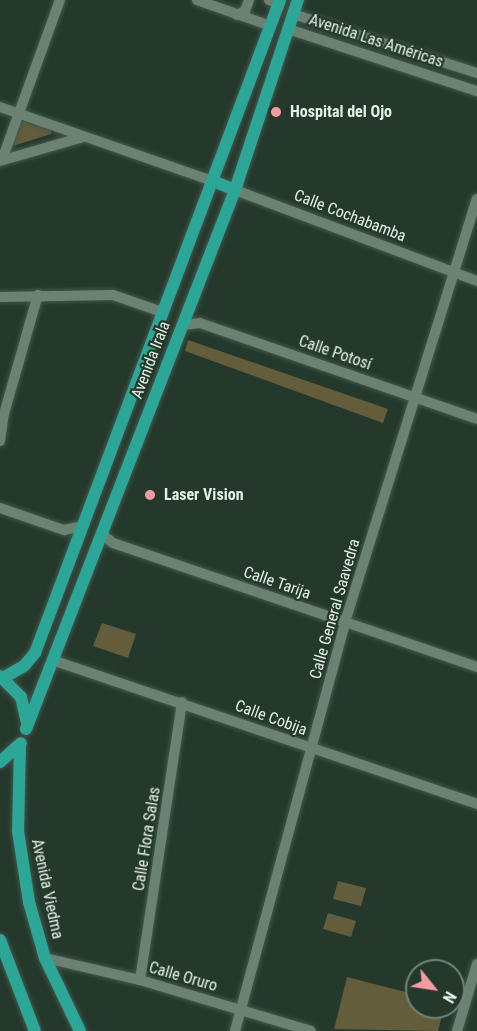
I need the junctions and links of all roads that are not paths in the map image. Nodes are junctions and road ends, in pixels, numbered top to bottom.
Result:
1 (60, 0) edge
2 (197, 0) edge
3 (249, 0) edge
4 (298, 0) edge
5 (276, 1) edge
6 (237, 15) junction
7 (296, 15) junction
8 (271, 26) junction
9 (291, 30) junction
10 (477, 73) edge
11 (477, 91) edge
12 (0, 108) edge
13 (17, 113) junction
14 (84, 137) junction
15 (1, 160) edge
16 (213, 181) junction
17 (235, 190) junction
18 (477, 199) edge
19 (454, 273) junction
20 (477, 281) edge
21 (38, 295) junction
22 (0, 297) edge
23 (162, 312) junction
24 (182, 325) junction
25 (415, 397) junction
26 (477, 418) edge
27 (0, 441) edge
28 (0, 508) edge
29 (83, 526) junction
30 (103, 535) junction
31 (345, 622) junction
32 (55, 661) junction
33 (477, 667) edge
34 (1, 677) edge
35 (182, 702) junction
36 (26, 729) junction
37 (20, 745) junction
38 (311, 749) junction
39 (0, 762) edge
40 (477, 804) edge
41 (0, 940) edge
42 (45, 958) junction
43 (477, 964) edge
44 (140, 980) junction
45 (241, 1010) junction
46 (35, 1031) edge
47 (80, 1031) edge
48 (235, 1031) edge
49 (312, 1031) edge
50 (457, 1031) edge

1 - 13 street
2 - 6 street, Avenida Las Américas
3 - 6 street
4 - 7 main road, Avenida Irala
5 - 8 main road, Avenida Irala
6 - 8 street, Avenida Las Américas
7 - 9 main road, Avenida Irala
7 - 10 street, Avenida Las Américas
8 - 9 main road, Avenida Las Américas
8 - 16 main road, Avenida Irala
9 - 11 street, Avenida Las Américas
9 - 17 main road, Avenida Irala
12 - 13 street
13 - 14 street
13 - 15 street
14 - 15 street
14 - 16 street
16 - 17 main road, Calle Cochabamba
16 - 23 main road, Avenida Irala
17 - 19 street, Calle Cochabamba
17 - 24 main road, Avenida Irala
18 - 19 street, Calle General Saavedra
19 - 20 street, Calle Cochabamba
19 - 25 street, Calle General Saavedra
21 - 22 street
21 - 23 street
21 - 27 street
23 - 29 main road, Avenida Irala
24 - 25 street, Calle Potosí
24 - 30 main road, Avenida Irala
25 - 26 street, Calle Potosí
25 - 31 street, Calle General Saavedra
28 - 29 street
29 - 34 main road, Avenida Irala
30 - 31 street, Calle Tarija
30 - 32 main road, Avenida Irala
31 - 33 street, Calle Tarija
31 - 38 street, Calle General Saavedra
32 - 35 street, Calle Cobija
32 - 36 main road, Avenida Irala
34 - 36 main road
35 - 38 street, Calle Cobija
35 - 44 street, Calle Flora Salas
36 - 37 main road, Avenida Irala
37 - 39 main road
37 - 42 main road, Avenida Viedma
38 - 40 street, Calle Cobija
38 - 45 street, Calle General Saavedra
41 - 46 main road
42 - 44 street, Calle Oruro
42 - 47 main road, Avenida Viedma
43 - 50 street
44 - 45 street, Calle Oruro
45 - 48 street, Calle General Saavedra
45 - 49 street, Calle Oruro

